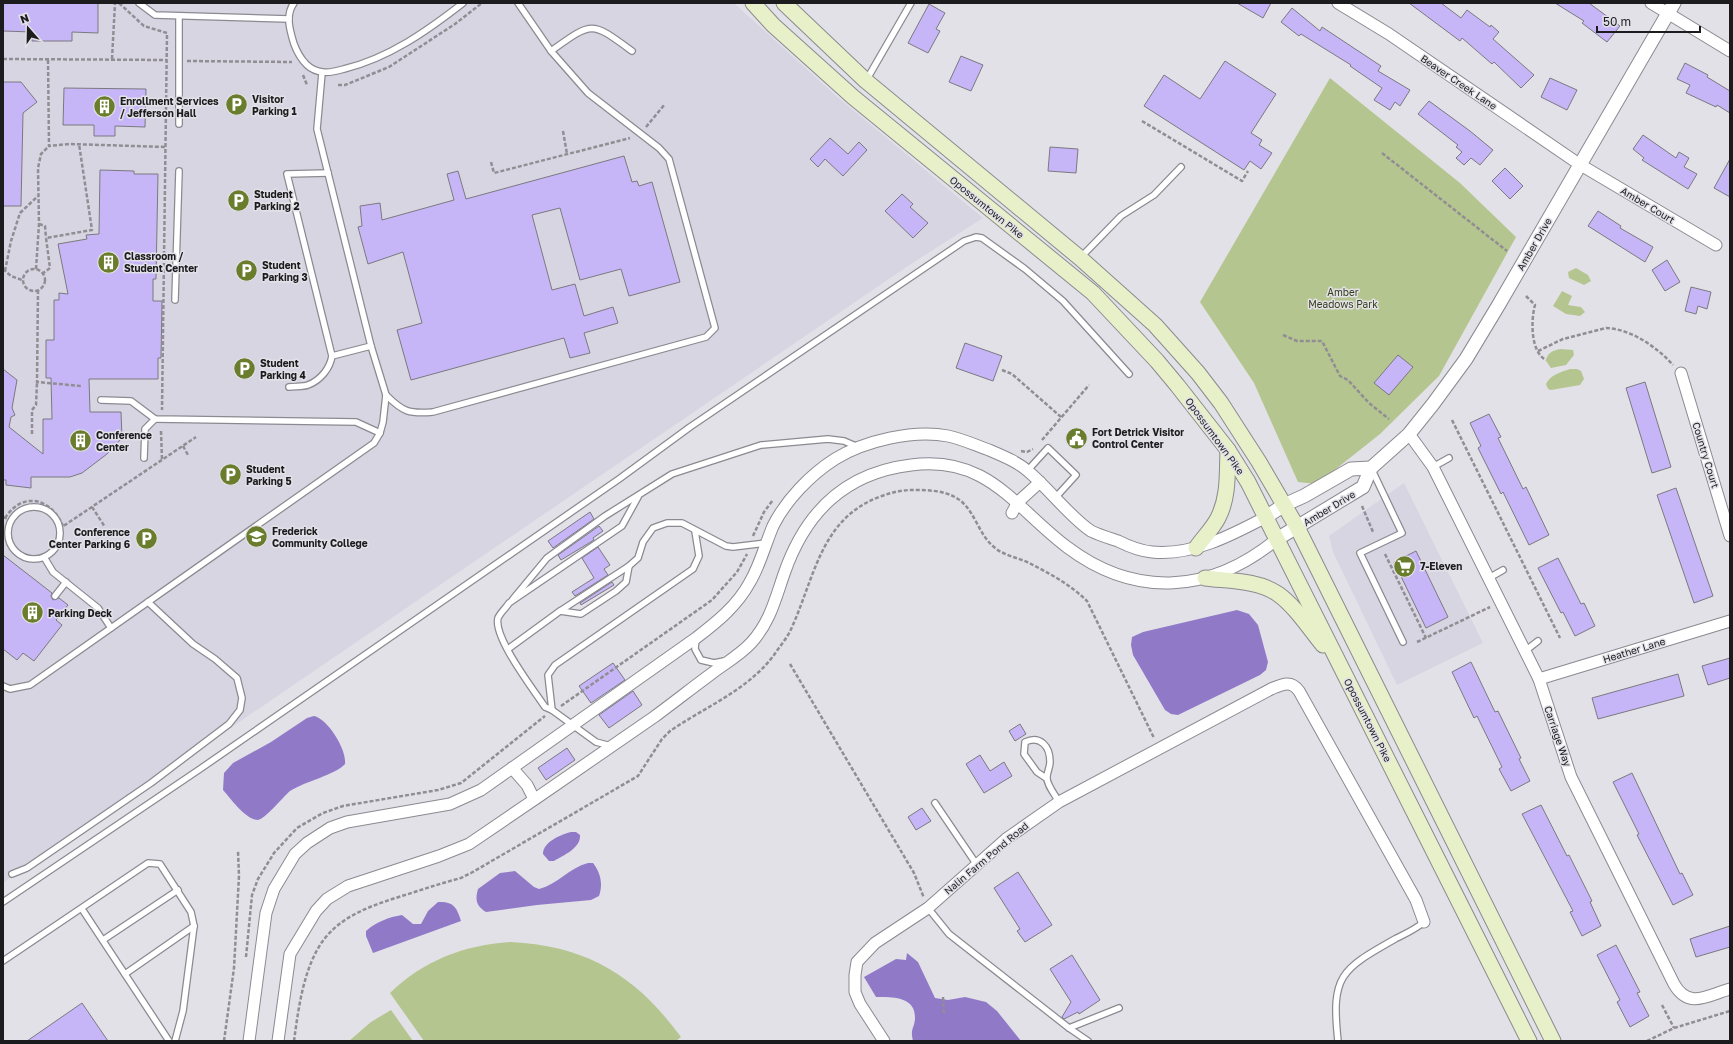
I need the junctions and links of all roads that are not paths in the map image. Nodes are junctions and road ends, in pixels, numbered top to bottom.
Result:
1 (139, 3) edge
2 (294, 3) edge
3 (463, 3) edge
4 (518, 3) edge
5 (753, 3) edge
6 (784, 3) edge
7 (911, 3) edge
8 (1338, 3) edge
9 (1651, 3) edge
10 (1670, 8) edge
11 (179, 16) junction
12 (289, 19) junction
13 (551, 50) junction
14 (632, 51) dead end
15 (1730, 51) edge
16 (322, 72) junction
17 (866, 81) junction
18 (179, 124) dead end
19 (1580, 164) junction
20 (1180, 167) dead end
21 (179, 171) dead end
22 (328, 172) junction
23 (1716, 245) dead end
24 (1080, 258) junction
25 (175, 300) dead end
26 (371, 346) junction
27 (332, 356) junction
28 (1681, 373) road end
29 (1129, 374) dead end
30 (289, 387) dead end
31 (386, 395) junction
32 (101, 400) dead end
33 (156, 419) junction
34 (380, 433) junction
35 (1409, 434) junction
36 (859, 448) junction
37 (1228, 450) junction
38 (144, 458) dead end
39 (1449, 458) dead end
40 (1433, 467) junction
41 (1371, 468) junction
42 (1028, 470) junction
43 (1040, 482) junction
44 (638, 497) junction
45 (1056, 497) junction
46 (1018, 502) junction
47 (1284, 505) junction
48 (1012, 513) dead end
49 (1266, 517) junction
50 (1297, 527) junction
51 (695, 531) junction
52 (1730, 536) edge
53 (1277, 539) junction
54 (766, 543) junction
55 (1196, 548) junction
56 (44, 557) junction
57 (629, 566) junction
58 (1503, 570) dead end
59 (1205, 578) junction
60 (1489, 578) junction
61 (66, 582) junction
62 (55, 596) dead end
63 (148, 602) junction
64 (509, 603) junction
65 (560, 611) junction
66 (1730, 621) edge
67 (111, 628) junction
68 (696, 638) junction
69 (1538, 641) dead end
70 (1403, 642) dead end
71 (508, 649) junction
72 (1525, 651) junction
73 (733, 658) junction
74 (1340, 666) junction
75 (1539, 679) junction
76 (3, 686) edge
77 (552, 710) junction
78 (572, 726) junction
79 (612, 746) junction
80 (512, 768) junction
81 (1046, 778) junction
82 (534, 799) junction
83 (1059, 802) junction
84 (935, 803) dead end
85 (977, 865) junction
86 (12, 874) dead end
87 (178, 890) junction
88 (3, 902) edge
89 (928, 908) junction
90 (82, 909) junction
91 (1424, 922) joint
92 (194, 926) junction
93 (103, 940) junction
94 (3, 961) edge
95 (125, 974) junction
96 (1730, 988) edge
97 (1119, 1008) dead end
98 (1069, 1028) junction
99 (169, 1041) edge
100 (175, 1041) edge
101 (249, 1041) edge
102 (278, 1041) edge
103 (884, 1041) edge
104 (1088, 1041) edge
105 (1338, 1041) edge
106 (1529, 1041) edge
107 (1554, 1041) edge

1 - 11 lane
2 - 12 lane
3 - 16 lane
4 - 13 lane
5 - 37 main road, Opossumtown Pike
6 - 17 main road, Opossumtown Pike
7 - 17 lane
8 - 19 street, Beaver Creek Lane
9 - 10 street
10 - 15 street
10 - 19 street, Amber Drive
11 - 12 lane
11 - 18 lane
12 - 16 lane
13 - 14 lane
13 - 31 lane
16 - 22 lane
17 - 24 main road, Opossumtown Pike
19 - 23 street, Amber Court
19 - 35 street, Amber Drive
20 - 24 lane
21 - 25 lane
22 - 26 lane
22 - 27 lane
24 - 47 main road, Opossumtown Pike
26 - 27 lane
26 - 31 lane
27 - 30 lane
28 - 52 street, Country Court
29 - 88 lane
31 - 34 lane
32 - 33 lane
33 - 34 lane
33 - 38 lane
34 - 63 lane
35 - 40 street, Carriage Way
35 - 41 street, Amber Drive
36 - 42 street
36 - 44 lane
36 - 54 street
37 - 49 main road, Opossumtown Pike
37 - 55 main road
39 - 40 lane
40 - 60 street, Carriage Way
41 - 47 street
41 - 50 street, Amber Drive
41 - 70 lane
42 - 43 street
42 - 45 lane
43 - 45 street
43 - 46 street
44 - 64 lane
44 - 64 lane
45 - 55 street
46 - 48 street
46 - 59 street
46 - 73 street
47 - 49 street
47 - 50 main road, Opossumtown Pike
49 - 53 main road, Opossumtown Pike
49 - 55 street
50 - 53 street, Amber Drive
50 - 107 main road, Opossumtown Pike
51 - 54 lane
51 - 57 lane
51 - 77 lane
53 - 59 street
53 - 74 main road, Opossumtown Pike
54 - 68 street
56 - 56 lane
56 - 61 lane
57 - 65 lane
57 - 65 lane
58 - 60 lane
59 - 74 main road
60 - 72 street, Carriage Way
61 - 62 lane
61 - 67 lane
63 - 67 lane
63 - 86 lane
64 - 71 lane
65 - 71 lane
66 - 75 street, Heather Lane
67 - 76 lane
68 - 73 lane
68 - 78 street
69 - 72 lane
71 - 77 lane
72 - 75 street, Carriage Way
73 - 79 street
74 - 106 main road, Opossumtown Pike
75 - 96 street, Carriage Way
77 - 78 lane
78 - 79 lane
78 - 80 street
79 - 82 street
80 - 82 street
80 - 101 street
81 - 81 lane
81 - 83 lane
82 - 102 street
83 - 85 street, Nalin Farm Pond Road
83 - 91 street, Nalin Farm Pond Road
84 - 85 lane
85 - 89 street, Nalin Farm Pond Road
87 - 90 lane
87 - 92 lane
87 - 93 lane
89 - 98 lane
89 - 103 street, Nalin Farm Pond Road
90 - 93 lane
90 - 94 lane
91 - 105 lane
92 - 95 lane
92 - 100 lane
93 - 95 lane
95 - 99 lane
97 - 98 lane
98 - 104 lane

